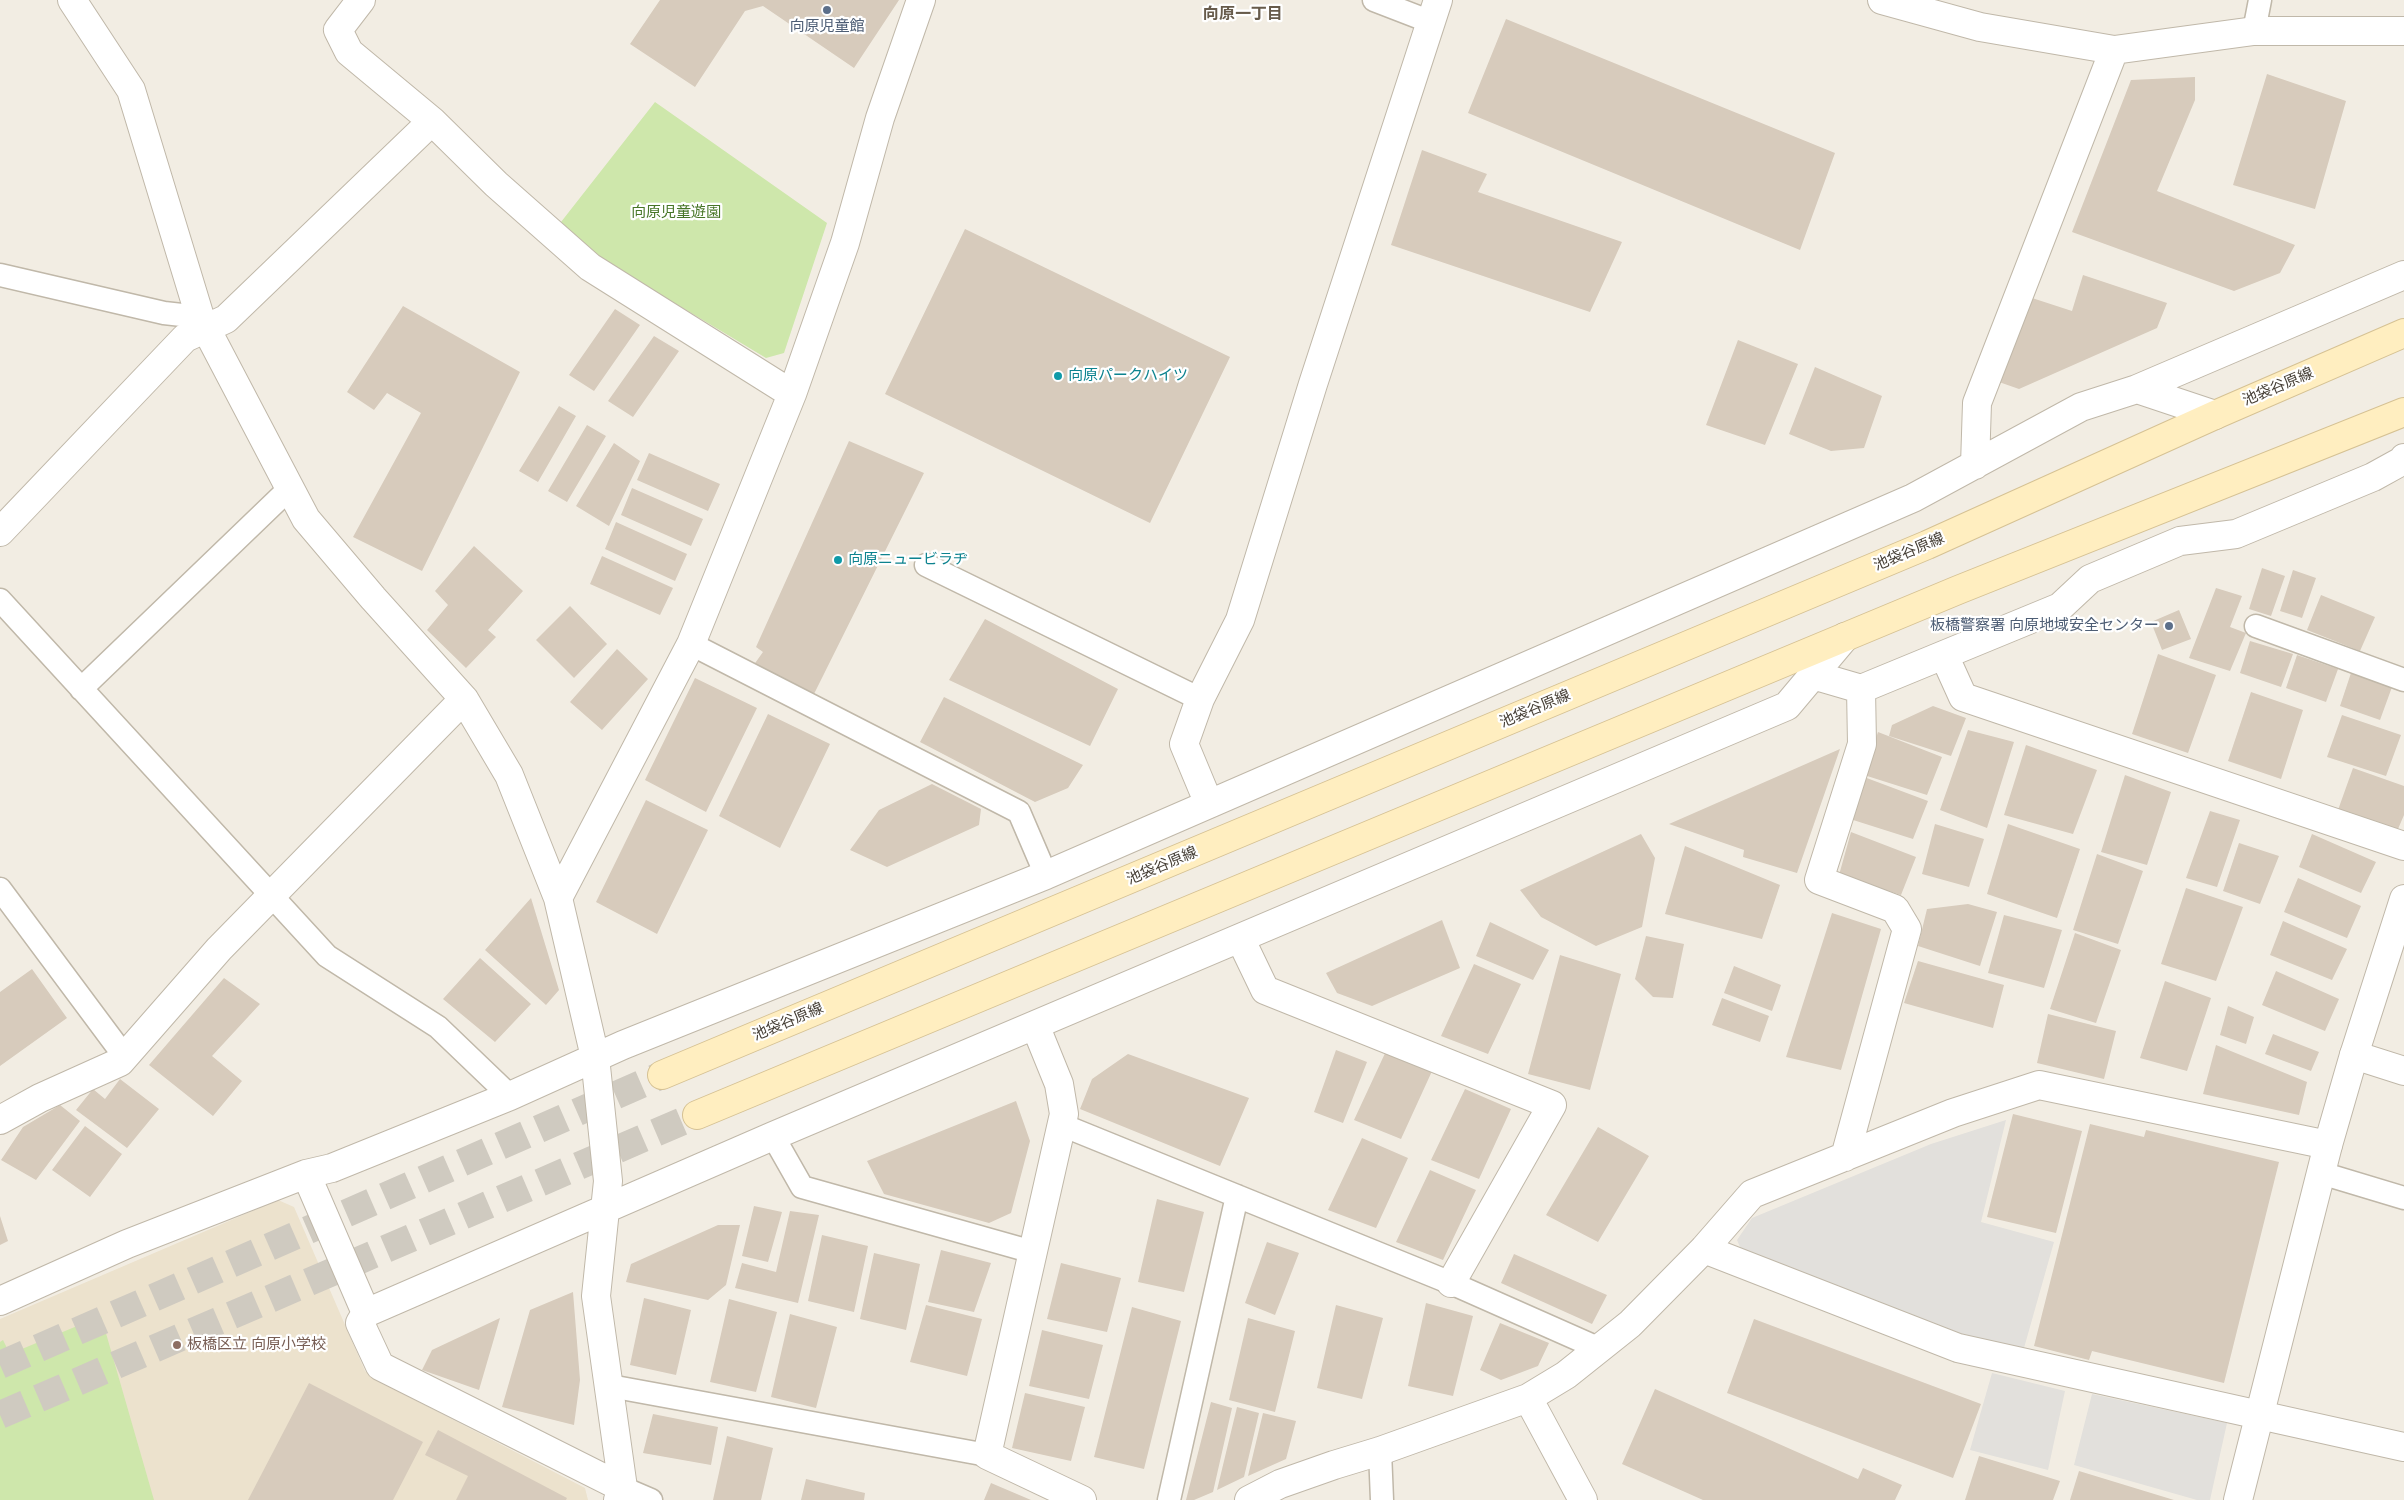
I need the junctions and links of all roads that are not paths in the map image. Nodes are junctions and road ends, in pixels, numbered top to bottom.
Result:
1 (72, 0) edge
2 (361, 0) edge
3 (921, 0) edge
4 (1374, 0) edge
5 (1882, 0) edge
6 (2260, 0) edge
7 (1435, 11) edge
8 (2254, 31) junction
9 (2404, 31) edge
10 (2114, 50) junction
11 (432, 121) junction
12 (0, 275) edge
13 (2404, 275) edge
14 (203, 322) junction
15 (2404, 333) edge
16 (2137, 389) junction
17 (792, 394) junction
18 (2404, 412) edge
19 (2215, 415) junction
20 (2404, 458) edge
21 (1975, 465) junction
22 (290, 488) junction
23 (0, 532) edge
24 (926, 566) dead end
25 (0, 600) edge
26 (2256, 626) dead end
27 (1845, 637) junction
28 (691, 644) junction
29 (1944, 655) junction
30 (1813, 675) junction
31 (2404, 680) edge
32 (81, 689) junction
33 (1861, 689) junction
34 (464, 699) junction
35 (1200, 699) junction
36 (1209, 804) junction
37 (2404, 846) edge
38 (1046, 875) junction
39 (0, 890) edge
40 (272, 894) junction
41 (558, 898) junction
42 (2404, 899) edge
43 (1240, 938) junction
44 (1035, 1025) junction
45 (2354, 1055) junction
46 (125, 1057) junction
47 (596, 1057) junction
48 (2404, 1071) edge
49 (662, 1075) tunnel mouth
50 (510, 1096) junction
51 (697, 1115) tunnel mouth
52 (0, 1120) edge
53 (1062, 1125) junction
54 (773, 1136) junction
55 (2328, 1145) junction
56 (1845, 1157) junction
57 (2320, 1173) junction
58 (306, 1174) junction
59 (1237, 1196) junction
60 (2404, 1198) edge
61 (604, 1210) junction
62 (1704, 1249) junction
63 (1033, 1252) junction
64 (1451, 1283) junction
65 (0, 1301) edge
66 (366, 1313) junction
67 (1600, 1350) junction
68 (610, 1386) junction
69 (1528, 1398) junction
70 (2259, 1415) junction
71 (2404, 1447) edge
72 (1380, 1451) junction
73 (987, 1455) junction
74 (620, 1494) edge
75 (651, 1500) edge
76 (1082, 1500) edge
77 (1169, 1500) edge
78 (1248, 1500) edge
79 (1382, 1500) edge
80 (1583, 1500) edge
81 (2238, 1500) edge

1 - 14 street
2 - 11 street
3 - 17 street
4 - 7 lane
5 - 10 street
6 - 8 lane
7 - 35 street
8 - 9 street
8 - 10 street
10 - 21 street
11 - 14 street
11 - 17 street
12 - 14 lane
13 - 16 street
14 - 22 street
14 - 23 street
15 - 19 main road, 池袋谷原線
16 - 19 street
16 - 21 street
17 - 28 street
18 - 27 main road
19 - 49 main road, 池袋谷原線
20 - 29 street
21 - 36 street
22 - 32 lane
22 - 34 street
24 - 35 lane
25 - 32 lane
26 - 31 lane
27 - 30 street
27 - 51 main road
28 - 38 lane
28 - 41 street
29 - 33 street
29 - 37 street
30 - 33 street
30 - 43 street
32 - 40 lane
33 - 56 street
34 - 40 street
34 - 41 street
35 - 36 street
36 - 38 street
38 - 47 street
39 - 46 lane
40 - 46 street
40 - 50 lane
41 - 47 street
42 - 45 street
43 - 44 street
43 - 64 street
44 - 53 street
44 - 54 street
45 - 48 street
45 - 55 street
46 - 52 street
47 - 50 street
47 - 61 street
50 - 58 street
53 - 59 lane
53 - 63 street
54 - 61 street
54 - 63 lane
55 - 56 street
55 - 57 street
56 - 62 street
57 - 60 lane
57 - 70 street
58 - 65 street
58 - 66 street
59 - 64 lane
59 - 77 lane
61 - 66 street
61 - 68 street
62 - 67 street
62 - 70 street
63 - 73 street
64 - 67 lane
66 - 74 street
67 - 69 street
68 - 73 lane
68 - 74 street
69 - 72 street
69 - 80 street
70 - 71 street
70 - 81 street
72 - 78 street
72 - 79 lane
73 - 76 street
74 - 75 lane

